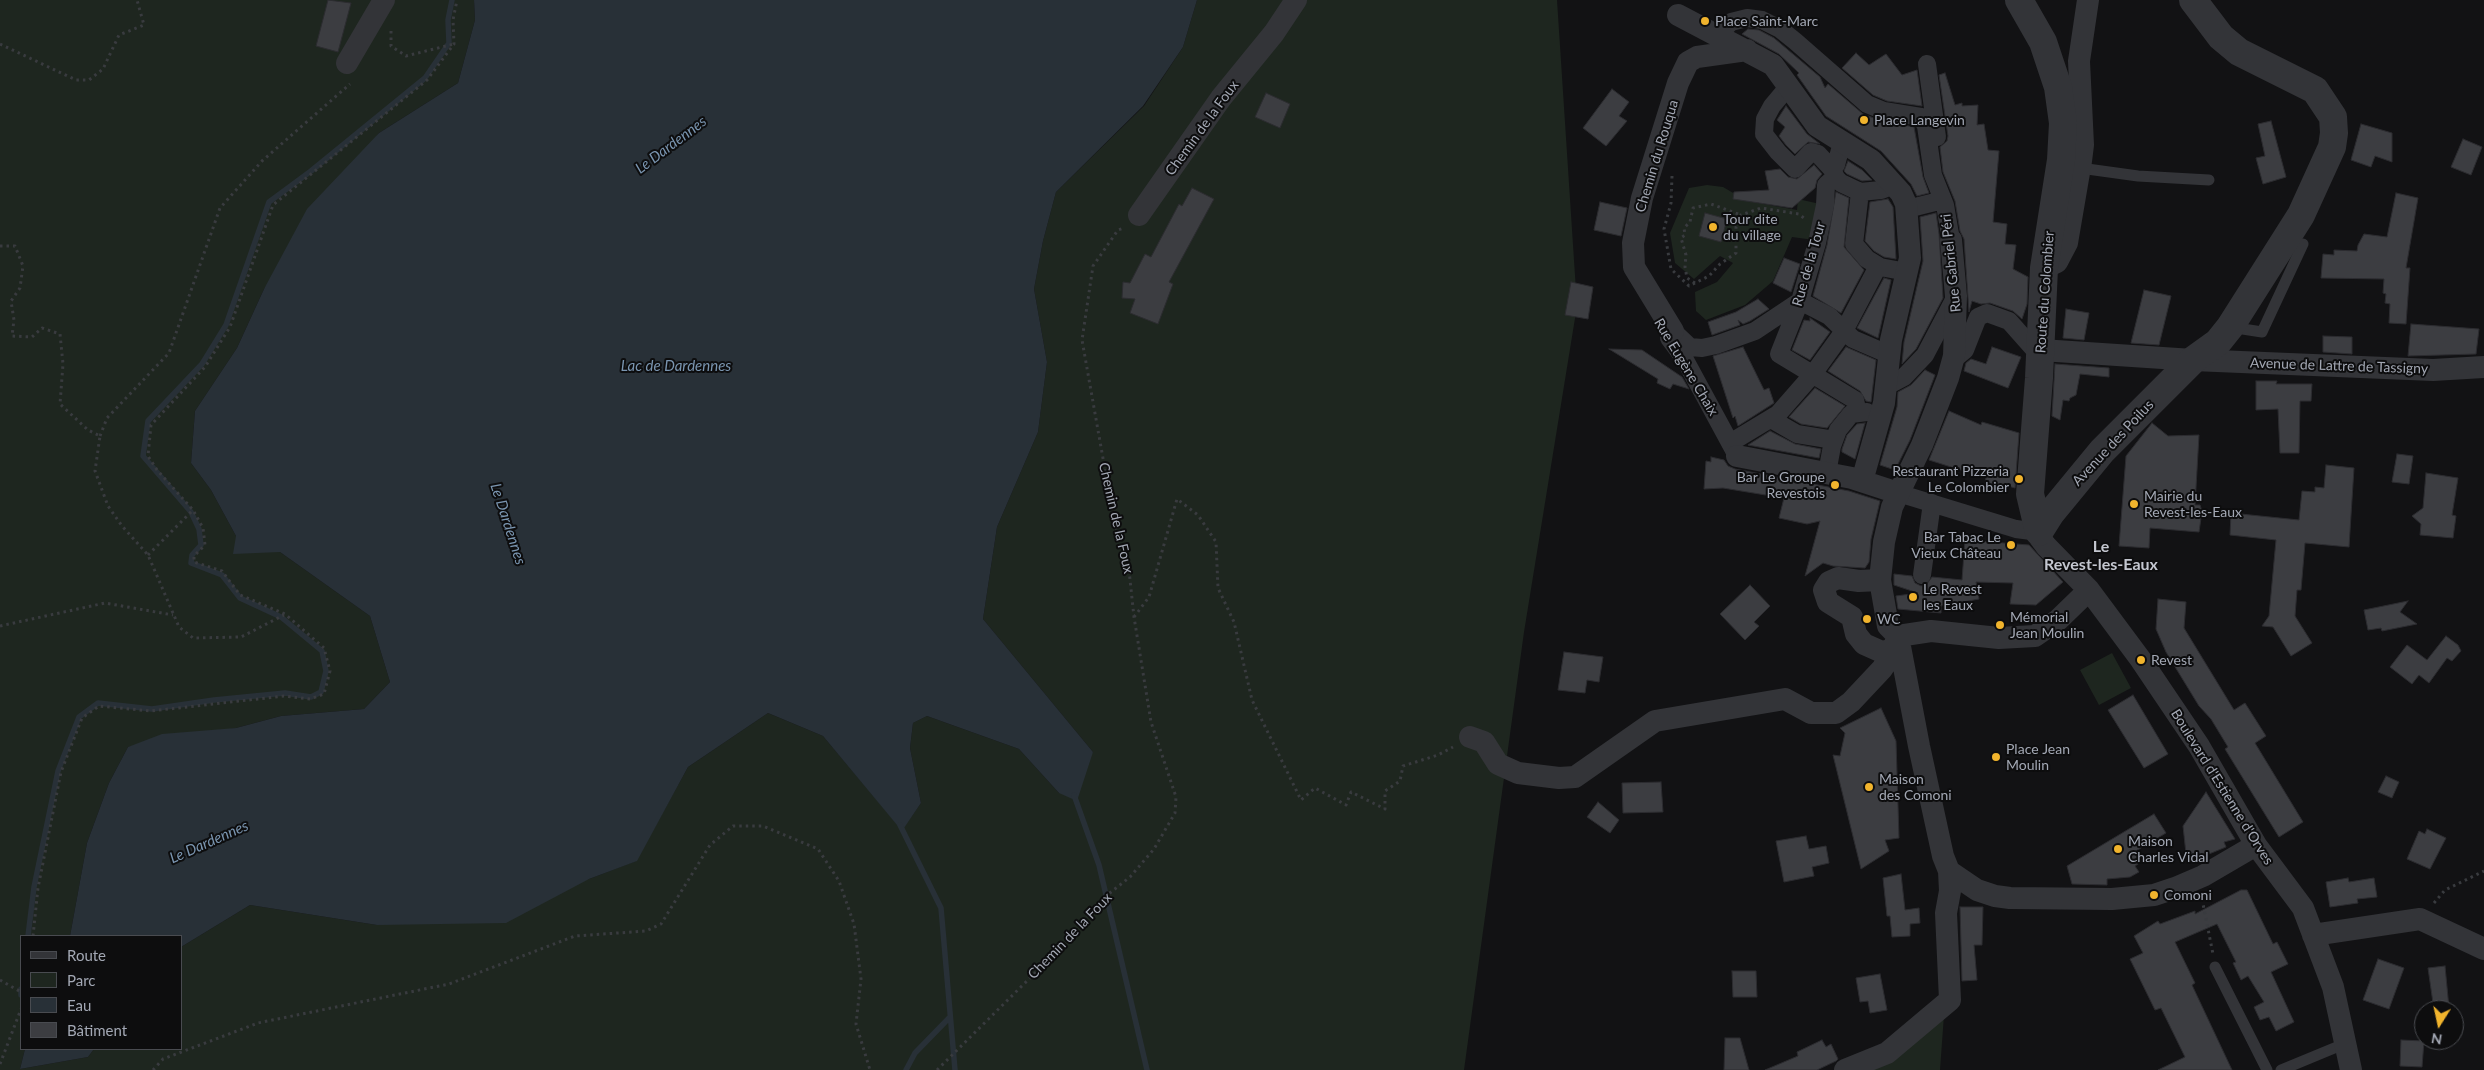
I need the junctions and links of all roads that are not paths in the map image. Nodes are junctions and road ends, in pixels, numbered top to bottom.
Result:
1 (384, 0) edge
2 (1296, 0) edge
3 (2019, 0) edge
4 (2088, 0) edge
5 (2193, 0) edge
6 (1678, 15) dead end
7 (1723, 37) junction
8 (1746, 50) junction
9 (1927, 64) dead end
10 (349, 73) road end
11 (1788, 87) junction
12 (1842, 142) junction
13 (2080, 168) junction
14 (1834, 173) junction
15 (1933, 175) junction
16 (2209, 180) dead end
17 (1894, 185) junction
18 (1860, 192) junction
19 (1943, 200) junction
20 (1907, 210) junction
21 (1139, 215) road end
22 (1950, 240) joint
23 (2303, 244) dead end
24 (1880, 266) junction
25 (2044, 268) junction
26 (1907, 272) junction
27 (1956, 296) junction
28 (1800, 301) junction
29 (1656, 303) junction
30 (2230, 327) junction
31 (1673, 331) joint
32 (1844, 331) junction
33 (2040, 353) junction
34 (1890, 355) junction
35 (1953, 360) junction
36 (2193, 360) junction
37 (2484, 367) edge
38 (1813, 374) junction
39 (1885, 396) junction
40 (1858, 413) junction
41 (1766, 422) junction
42 (1834, 440) junction
43 (1734, 450) junction
44 (1827, 473) junction
45 (1862, 481) junction
46 (1898, 493) junction
47 (1932, 503) junction
48 (2024, 529) junction
49 (1922, 575) dead end
50 (1880, 580) junction
51 (2089, 590) junction
52 (1896, 642) junction
53 (1470, 737) road end
54 (2256, 845) junction
55 (1949, 871) junction
56 (2313, 935) junction
57 (2484, 949) edge
58 (2215, 967) road end
59 (2344, 1044) junction
60 (1845, 1070) edge
61 (2267, 1070) edge
62 (2281, 1070) edge
63 (2351, 1070) edge

1 - 10 street
2 - 21 street, Chemin de la Foux
3 - 25 street, Route du Colombier
4 - 13 street
5 - 30 street, Avenue des Poilus
6 - 7 street
7 - 8 street
7 - 15 street, Rue Gabriel Péri
8 - 11 street
8 - 29 street, Chemin du Rouqua
9 - 15 street
11 - 12 street
11 - 14 street
12 - 14 street, Rue de la Tour
12 - 17 street
13 - 16 lane
13 - 25 street
14 - 18 street
14 - 28 street, Rue de la Tour
15 - 19 street, Rue Gabriel Péri
17 - 18 street
17 - 20 street
18 - 24 street
19 - 20 street
19 - 22 street, Rue Gabriel Péri
20 - 26 street
22 - 27 street, Rue Gabriel Péri
23 - 30 lane
24 - 26 street
24 - 32 street
25 - 33 street, Route du Colombier
26 - 34 street
27 - 35 street, Rue Gabriel Péri
27 - 39 street
28 - 31 street
28 - 32 street
28 - 38 street, Rue de la Tour
29 - 31 street, Chemin du Rouqua
29 - 43 street, Rue Eugène Chaix
30 - 36 street, Avenue des Poilus
32 - 34 street
32 - 38 street
33 - 35 street
33 - 36 street, Avenue de Lattre de Tassigny
33 - 48 street, Route du Colombier
34 - 39 street
35 - 46 street, Rue Gabriel Péri
36 - 37 street, Avenue de Lattre de Tassigny
36 - 48 street, Avenue des Poilus
38 - 40 street
38 - 41 street
39 - 40 street
39 - 45 street
40 - 42 street
41 - 42 street
41 - 43 street
42 - 44 street
43 - 44 street
44 - 45 street
45 - 46 street
46 - 47 street
46 - 50 street, Rue Gabriel Péri
47 - 48 street
47 - 49 street
48 - 51 street, Boulevard d'Estienne d'Orves
50 - 52 street, Rue Gabriel Péri
50 - 52 street
51 - 52 street
51 - 54 street, Boulevard d'Estienne d'Orves
52 - 53 street
52 - 55 street, Rue Gabriel Péri
54 - 55 street
54 - 56 street, Boulevard d'Estienne d'Orves
55 - 60 street, Rue Gabriel Péri
56 - 57 street
56 - 59 street, Boulevard d'Estienne d'Orves
58 - 61 lane
59 - 62 lane
59 - 63 street, Boulevard d'Estienne d'Orves

